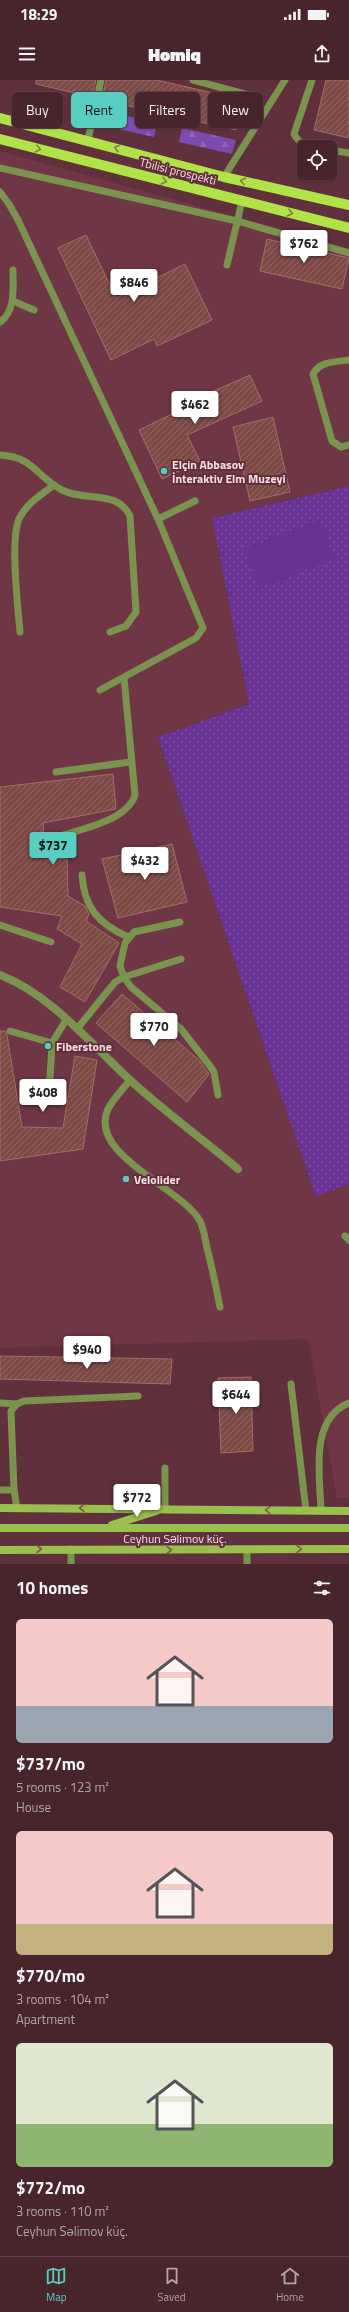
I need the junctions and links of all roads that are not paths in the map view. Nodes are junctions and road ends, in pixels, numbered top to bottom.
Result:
1 (100, 80) edge
2 (193, 80) edge
3 (285, 80) edge
4 (312, 80) edge
5 (237, 92) edge
6 (0, 118) edge
7 (0, 139) edge
8 (88, 140) junction
9 (297, 141) edge
10 (337, 151) edge
11 (349, 153) edge
12 (0, 168) edge
13 (224, 177) junction
14 (0, 192) edge
15 (242, 200) junction
16 (349, 205) edge
17 (237, 221) junction
18 (349, 228) edge
19 (349, 253) edge
20 (227, 265) dead end
21 (13, 270) dead end
22 (13, 301) junction
23 (34, 310) dead end
24 (0, 322) edge
25 (349, 360) edge
26 (349, 444) edge
27 (0, 455) edge
28 (54, 485) junction
29 (195, 501) dead end
30 (158, 519) junction
31 (20, 632) dead end
32 (110, 632) dead end
33 (124, 678) junction
34 (100, 690) dead end
35 (130, 762) junction
36 (56, 772) dead end
37 (57, 837) dead end
38 (82, 875) dead end
39 (180, 922) dead end
40 (0, 925) edge
41 (128, 938) junction
42 (51, 942) dead end
43 (181, 959) dead end
44 (0, 975) edge
45 (124, 977) junction
46 (66, 1020) junction
47 (77, 1029) junction
48 (10, 1031) dead end
49 (52, 1043) junction
50 (130, 1080) junction
51 (218, 1095) dead end
52 (49, 1096) dead end
53 (238, 1169) dead end
54 (220, 1307) dead end
55 (292, 1384) dead end
56 (138, 1396) dead end
57 (349, 1403) edge
58 (0, 1404) edge
59 (17, 1404) junction
60 (165, 1468) dead end
61 (0, 1490) edge
62 (14, 1490) junction
63 (0, 1508) edge
64 (17, 1508) junction
65 (165, 1509) junction
66 (306, 1510) junction
67 (322, 1510) junction
68 (349, 1511) edge
69 (0, 1528) edge
70 (104, 1528) junction
71 (349, 1528) edge
72 (71, 1549) junction
73 (349, 1549) edge
74 (0, 1550) edge
75 (247, 1550) junction
76 (71, 1564) edge
77 (247, 1564) edge

1 - 8 lane
2 - 5 lane
3 - 13 lane
4 - 9 lane
6 - 8 main road, Tbilisi prospekti
7 -> 15 main road, Tbilisi prospekti
13 -> 8 main road, Tbilisi prospekti
10 - 11 lane
12 - 17 lane
16 -> 13 main road, Tbilisi prospekti
14 - 30 lane
15 - 17 lane
15 -> 18 main road, Tbilisi prospekti
17 - 19 lane
17 - 20 lane
21 - 22 lane
22 - 23 lane
22 - 24 lane
25 - 26 lane
27 - 28 lane
28 - 31 lane
28 - 32 lane
29 - 30 lane
30 - 33 lane
33 - 34 lane
33 - 35 lane
35 - 36 lane
35 - 37 lane
38 - 41 lane
39 - 41 lane
40 - 42 lane
41 - 45 lane
43 - 45 lane
44 - 46 street
45 - 47 lane
45 - 51 lane
46 - 47 street
46 - 49 lane
47 - 50 street
48 - 49 lane
49 - 52 lane
50 - 53 street
50 - 54 lane
55 - 66 lane
56 - 59 lane
57 - 67 lane
58 - 59 lane
59 - 62 lane
60 - 65 lane
61 - 62 lane
62 - 64 lane
63 - 64 main road
65 -> 64 main road
66 -> 65 main road
65 - 70 main road
66 - 67 main road
67 - 68 main road
69 - 70 main road, Ceyhun Səlimov küç.
70 - 71 main road, Ceyhun Səlimov küç.
74 -> 72 main road, Ceyhun Səlimov küç.
72 -> 75 main road, Ceyhun Səlimov küç.
72 - 76 lane
75 -> 73 main road, Ceyhun Səlimov küç.
75 - 77 lane

